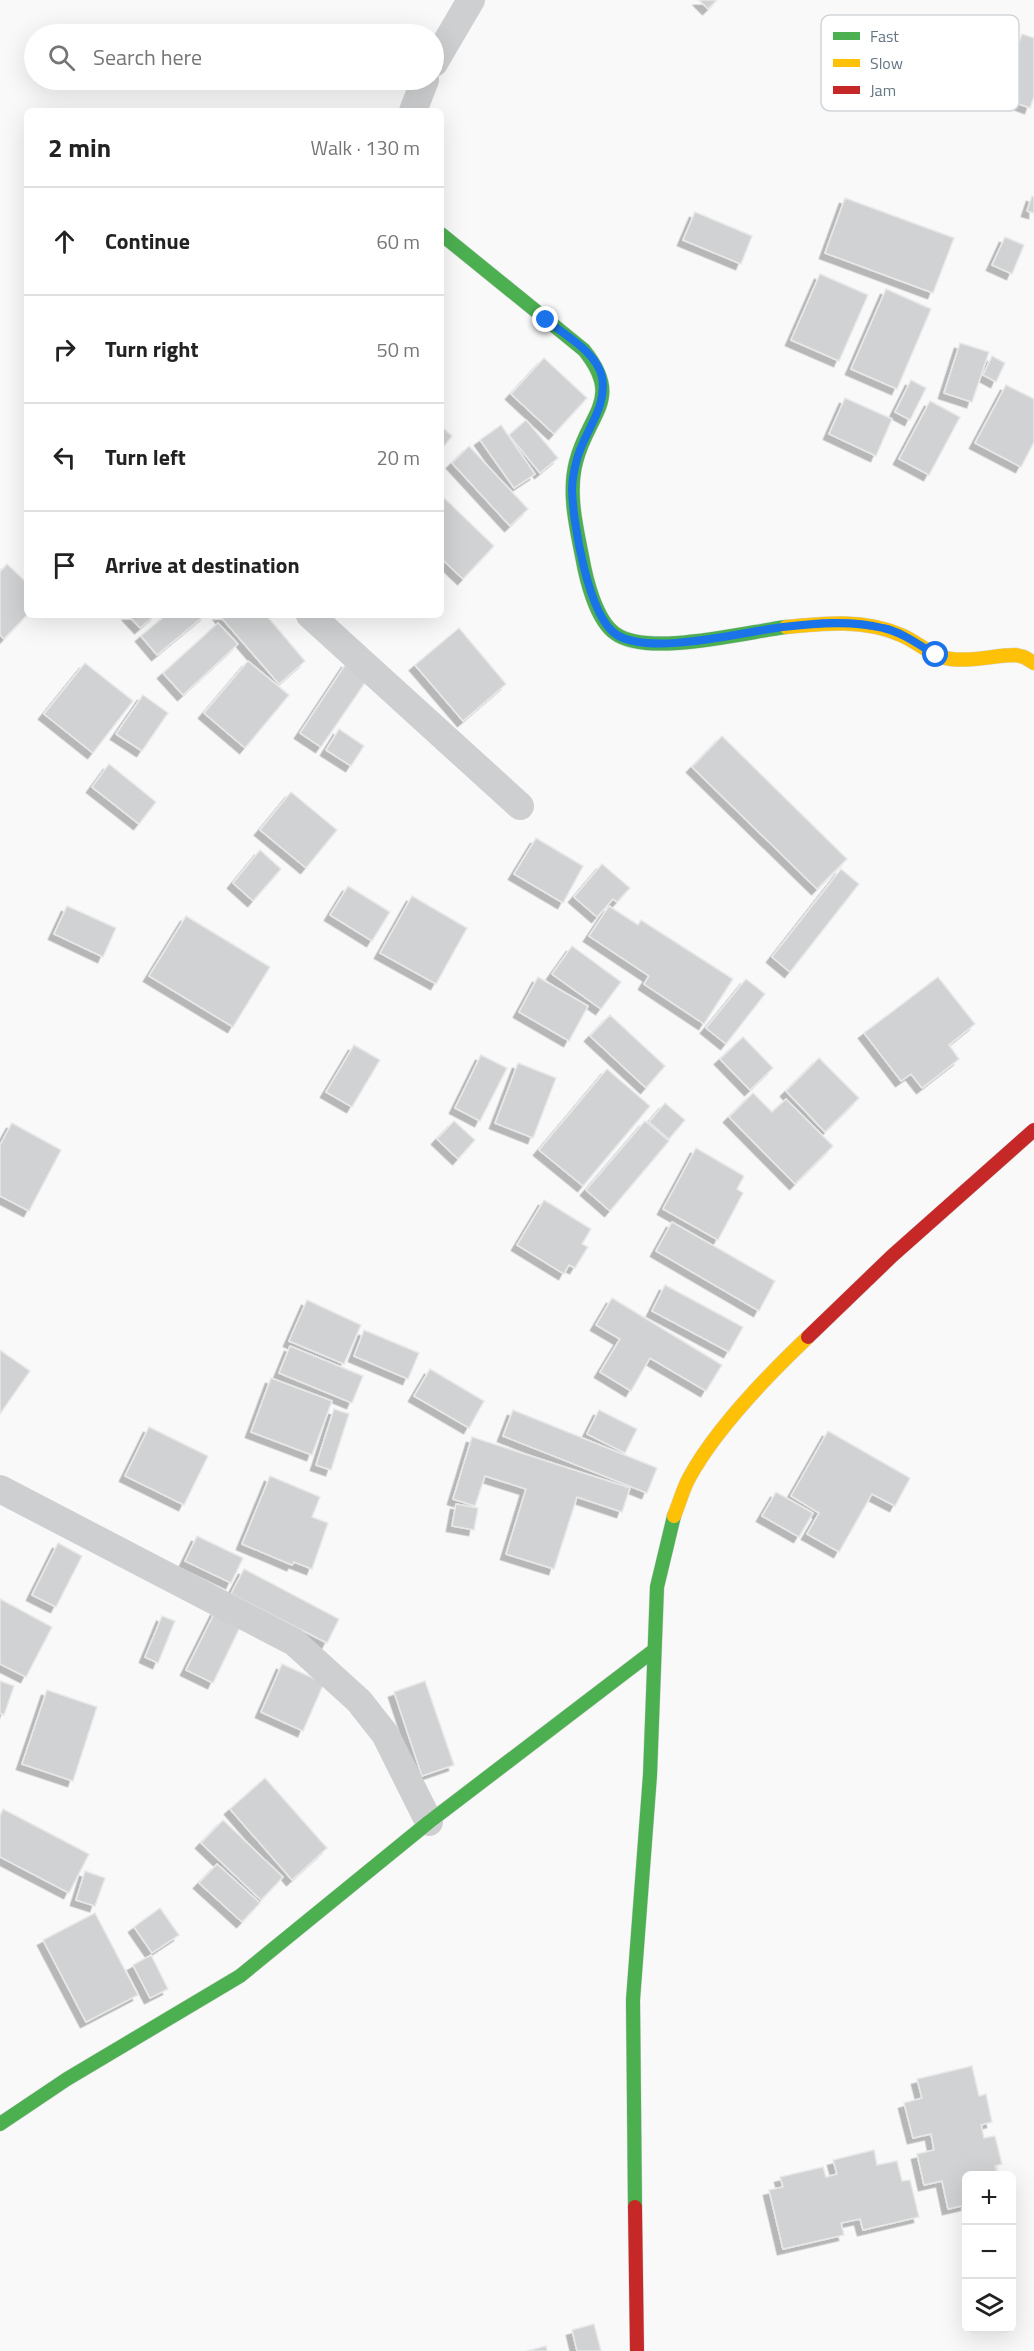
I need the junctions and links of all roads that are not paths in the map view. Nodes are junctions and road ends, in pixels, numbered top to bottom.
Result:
1 (471, 0) edge
2 (444, 46) edge
3 (421, 90) edge
4 (414, 108) edge
5 (444, 236) edge
6 (313, 618) edge
7 (1034, 663) edge
8 (520, 806) dead end
9 (1034, 1130) edge
10 (0, 1489) edge
11 (654, 1651) junction
12 (429, 1822) junction
13 (0, 2124) edge
14 (637, 2351) edge

1 - 2 street
3 - 4 street
5 - 7 street
6 - 8 street
9 - 11 street
10 - 12 street
11 - 12 street
11 - 14 street
12 - 13 street

